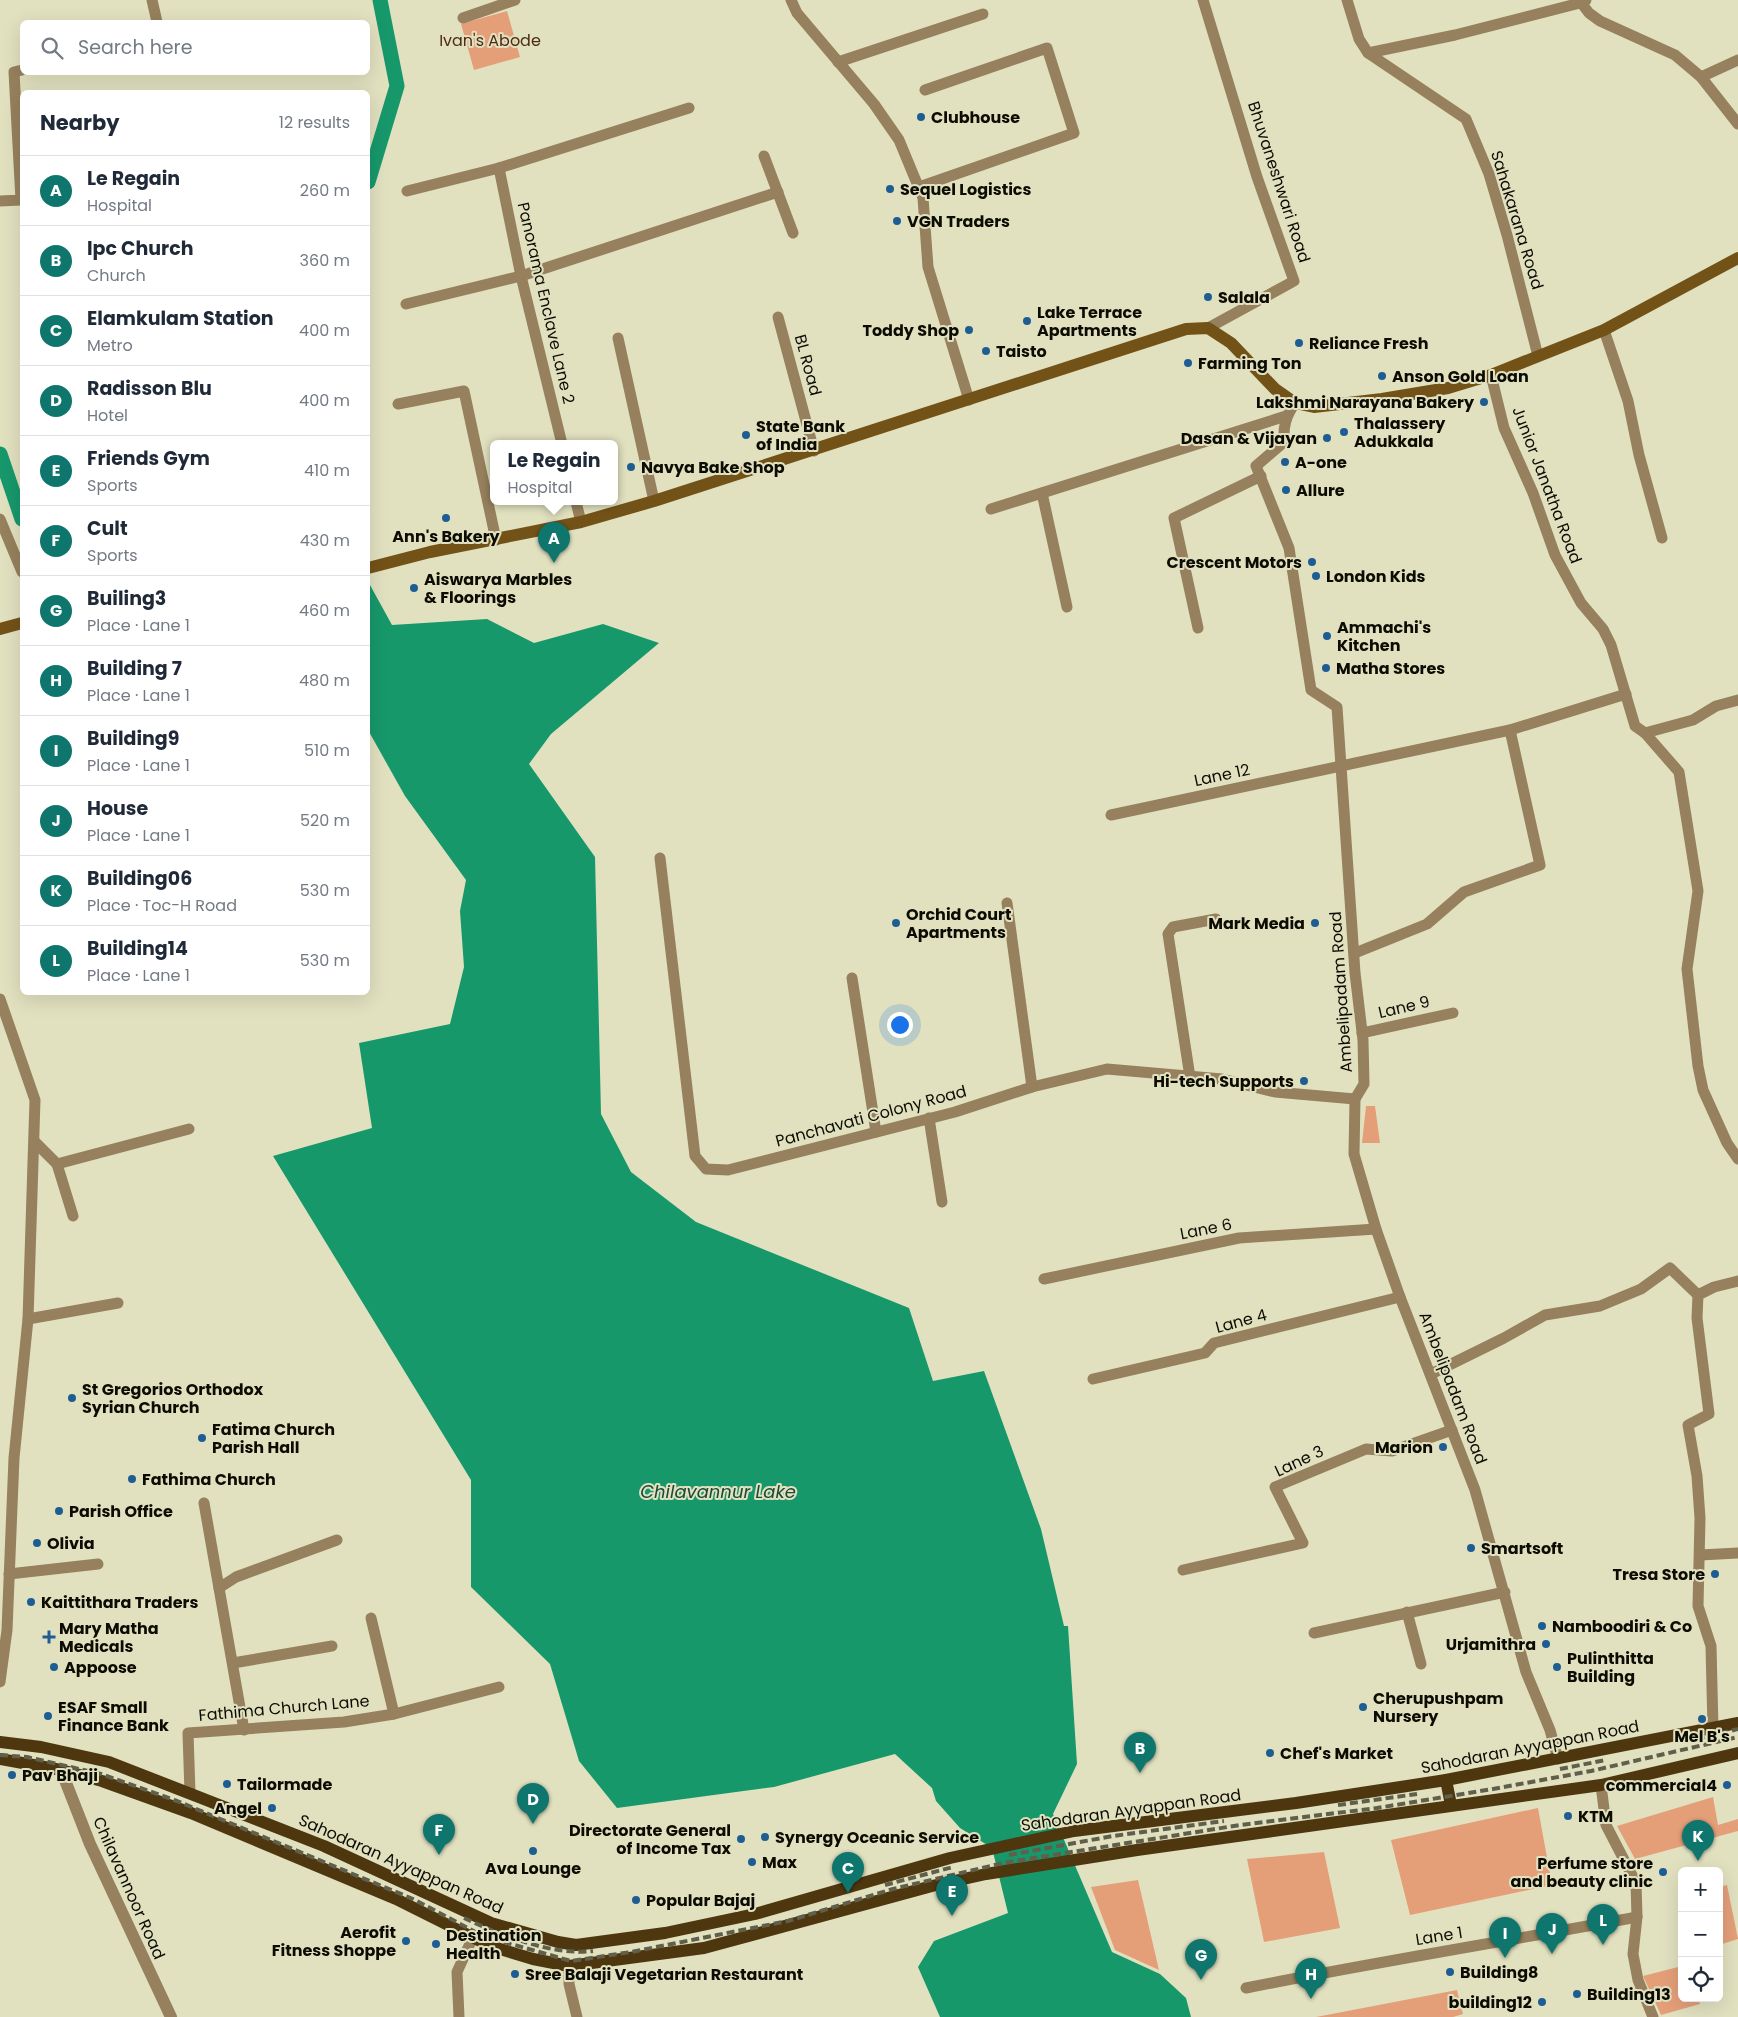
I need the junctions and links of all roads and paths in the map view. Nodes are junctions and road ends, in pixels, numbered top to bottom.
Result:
1 (152, 0) edge
2 (515, 0) edge
3 (791, 0) edge
4 (1203, 0) edge
5 (1348, 0) edge
6 (1582, 1) edge
7 (983, 14) dead end
8 (463, 18) dead end
9 (157, 20) edge
10 (1368, 53) junction
11 (1738, 60) edge
12 (838, 62) junction
13 (20, 70) edge
14 (1701, 77) junction
15 (925, 90) dead end
16 (689, 108) dead end
17 (1738, 124) edge
18 (764, 156) dead end
19 (499, 168) junction
20 (20, 182) edge
21 (919, 187) junction
22 (407, 190) dead end
23 (778, 192) junction
24 (20, 200) edge
25 (0, 201) edge
26 (793, 233) dead end
27 (1738, 258) edge
28 (521, 276) junction
29 (406, 304) dead end
30 (778, 317) dead end
31 (1208, 328) junction
32 (1604, 330) junction
33 (618, 338) dead end
34 (1538, 356) junction
35 (1491, 375) junction
36 (969, 400) junction
37 (1295, 403) junction
38 (398, 404) dead end
39 (1286, 416) junction
40 (561, 440) edge
41 (814, 451) junction
42 (1261, 476) junction
43 (1042, 493) junction
44 (654, 501) junction
45 (577, 505) edge
46 (991, 509) dead end
47 (0, 519) edge
48 (581, 522) junction
49 (1662, 538) dead end
50 (496, 540) junction
51 (20, 567) edge
52 (371, 567) edge
53 (1068, 607) dead end
54 (20, 624) edge
55 (1198, 628) dead end
56 (0, 629) edge
57 (1626, 694) junction
58 (1738, 700) edge
59 (1510, 730) junction
60 (1645, 733) junction
61 (1339, 767) junction
62 (1111, 815) dead end
63 (660, 858) dead end
64 (1007, 903) dead end
65 (1216, 919) dead end
66 (1355, 952) junction
67 (852, 978) dead end
68 (0, 999) edge
69 (1453, 1013) dead end
70 (1362, 1033) junction
71 (1190, 1077) junction
72 (1032, 1087) junction
73 (1355, 1099) junction
74 (928, 1118) junction
75 (189, 1129) dead end
76 (876, 1132) junction
77 (35, 1142) junction
78 (1738, 1160) edge
79 (57, 1164) junction
80 (942, 1202) dead end
81 (74, 1216) dead end
82 (1376, 1230) junction
83 (1044, 1278) dead end
84 (1738, 1281) edge
85 (1698, 1296) junction
86 (1400, 1297) junction
87 (118, 1303) dead end
88 (28, 1319) junction
89 (1431, 1374) junction
90 (1093, 1379) dead end
91 (1452, 1430) junction
92 (204, 1503) dead end
93 (337, 1540) dead end
94 (1738, 1553) edge
95 (1700, 1555) junction
96 (98, 1564) dead end
97 (1183, 1570) dead end
98 (8, 1574) junction
99 (219, 1588) junction
100 (1505, 1592) junction
101 (1407, 1612) junction
102 (371, 1618) dead end
103 (3, 1626) edge
104 (1314, 1633) dead end
105 (332, 1646) dead end
106 (233, 1663) junction
107 (1421, 1664) dead end
108 (0, 1682) edge
109 (500, 1687) dead end
110 (394, 1714) junction
111 (1738, 1723) edge
112 (1713, 1728) junction
113 (244, 1730) junction
114 (0, 1742) edge
115 (1738, 1753) edge
116 (0, 1759) edge
117 (1558, 1759) junction
118 (61, 1770) junction
119 (1446, 1780) junction
120 (1600, 1785) junction
121 (190, 1793) junction
122 (1451, 1805) junction
123 (1637, 1916) junction
124 (473, 1937) junction
125 (569, 1966) junction
126 (1246, 1988) dead end
127 (171, 2017) edge
128 (459, 2017) edge
129 (577, 2017) edge
130 (1652, 2017) edge

1 - 9 street
2 - 8 street
3 - 12 street
4 - 31 street, Bhuvaneshwari Road
5 - 10 street, Sahakarana Road
6 - 10 street
6 - 14 street
7 - 12 street
10 - 34 street, Sahakarana Road
11 - 14 street
12 - 21 street
13 - 20 street
14 - 17 street
15 - 21 street
16 - 19 street
18 - 23 street
19 - 22 street
19 - 28 street, Panorama Enclave Lane 2
21 - 36 street
23 - 26 street
23 - 28 street
24 - 25 street
27 - 32 main road
28 - 29 street
28 - 40 street, Panorama Enclave Lane 2
30 - 41 street, BL Road
31 - 36 main road
31 - 37 main road
32 - 34 main road
32 - 49 street
33 - 44 street
34 - 35 main road
35 - 37 main road
35 - 57 street, Junior Janatha Road
36 - 41 main road
37 - 39 street
38 - 50 street
39 - 42 street
39 - 43 street
41 - 44 main road
42 - 55 street
42 - 61 street, Ambelipadam Road
43 - 46 street
43 - 53 street
44 - 48 main road
45 - 48 street
47 - 51 street
48 - 50 main road
50 - 52 main road
54 - 56 main road
57 - 59 street, Lane 12
57 - 60 street, Junior Janatha Road
58 - 60 street
59 - 61 street, Lane 12
59 - 66 street
60 - 78 street, Junior Janatha Road
61 - 62 street, Lane 12
61 - 66 street, Ambelipadam Road
63 - 76 street, Panchavati Colony Road
64 - 72 street
65 - 71 street
66 - 70 street, Ambelipadam Road
67 - 76 street
68 - 77 street
69 - 70 street, Lane 9
70 - 73 street, Ambelipadam Road
71 - 72 street, Panchavati Colony Road
71 - 73 street, Panchavati Colony Road
72 - 74 street, Panchavati Colony Road
73 - 82 street, Ambelipadam Road
74 - 76 street, Panchavati Colony Road
74 - 80 street
75 - 79 street
77 - 79 street
77 - 88 street
79 - 81 street
82 - 83 street, Lane 6
82 - 86 street, Ambelipadam Road
84 - 85 street
85 - 89 street
85 - 95 street
86 - 89 street, Ambelipadam Road
86 - 90 street, Lane 4
87 - 88 street
88 - 98 street
89 - 91 street, Ambelipadam Road
91 - 97 street, Lane 3
91 - 100 street, Ambelipadam Road
92 - 99 street
93 - 99 street
94 - 95 street
95 - 112 street
96 - 98 street
98 - 103 street
99 - 106 street
100 - 101 street
100 - 117 street, Ambelipadam Road
101 - 104 street
101 - 107 street
102 - 110 street
103 - 108 street
105 - 106 street
106 - 113 street
109 - 110 street, Fathima Church Lane
110 - 113 street, Fathima Church Lane
111 - 112 main road, Sahodaran Ayyappan Road
112 - 117 main road, Sahodaran Ayyappan Road
113 - 121 street, Fathima Church Lane
114 - 121 main road, Sahodaran Ayyappan Road
115 - 120 main road
116 - 118 main road
117 - 119 main road, Sahodaran Ayyappan Road
118 - 124 main road
118 - 127 street, Chilavannoor Road
119 - 121 main road, Sahodaran Ayyappan Road
119 - 122 main road
120 - 122 main road
120 - 123 street
122 - 125 main road
123 - 126 street, Lane 1
123 - 130 street
124 - 125 main road
124 - 128 street
125 - 129 street

